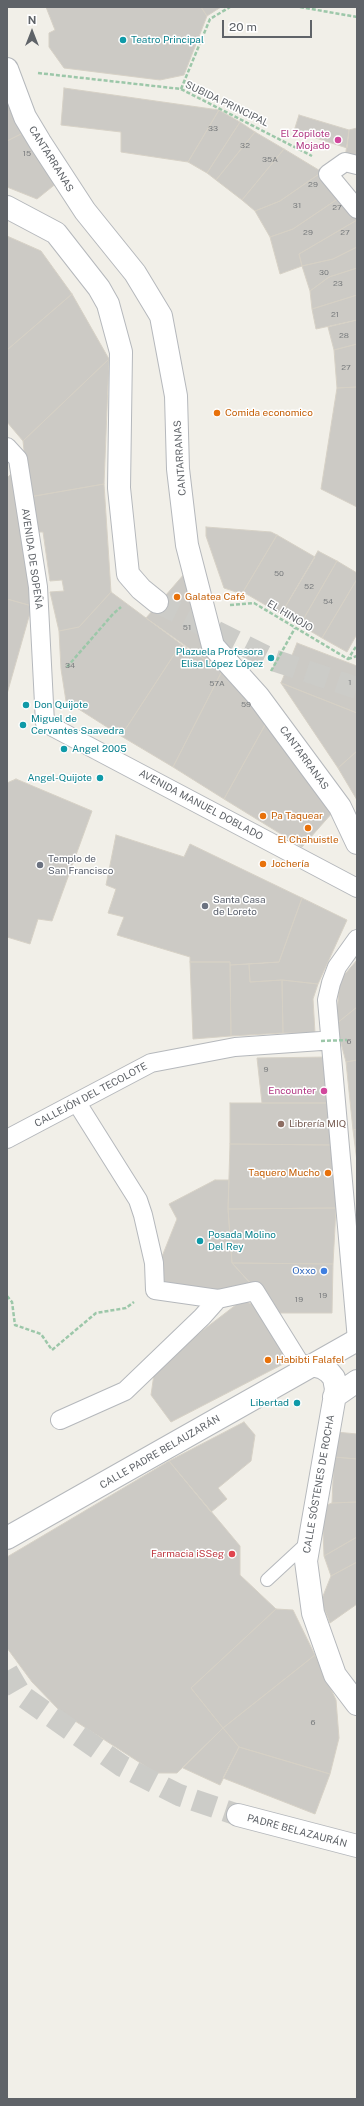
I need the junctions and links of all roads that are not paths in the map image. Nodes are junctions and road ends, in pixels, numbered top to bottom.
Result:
1 (7, 69) edge
2 (357, 165) edge
3 (7, 207) edge
4 (357, 209) edge
5 (7, 447) edge
6 (149, 596) tunnel mouth
7 (45, 723) joint
8 (357, 844) edge
9 (357, 888) edge
10 (357, 939) edge
11 (321, 1041) road end
12 (77, 1103) junction
13 (7, 1139) edge
14 (218, 1299) junction
15 (357, 1340) edge
16 (308, 1368) junction
17 (357, 1381) edge
18 (334, 1397) junction
19 (60, 1420) dead end
20 (7, 1538) edge
21 (307, 1543) junction
22 (267, 1580) dead end
23 (357, 1704) edge
24 (238, 1815) tunnel mouth
25 (357, 1846) edge

1 - 8 street, CANTARRANAS
2 - 4 street
3 - 6 street
5 - 7 street, AVENIDA DE SOPEÑA
7 - 9 street, AVENIDA MANUEL DOBLADO
10 - 15 street
11 - 12 street, CALLEJÓN DEL TECOLOTE
12 - 13 street, CALLEJÓN DEL TECOLOTE
12 - 14 street
14 - 16 street
14 - 19 street
15 - 16 street
16 - 18 street, CALLE SÓSTENES DE ROCHA
16 - 20 street, CALLE PADRE BELAUZARÁN
17 - 18 street
18 - 21 street, CALLE SÓSTENES DE ROCHA
21 - 22 lane
21 - 23 street, CALLE SÓSTENES DE ROCHA
24 - 25 street, PADRE BELAZAURÁN

